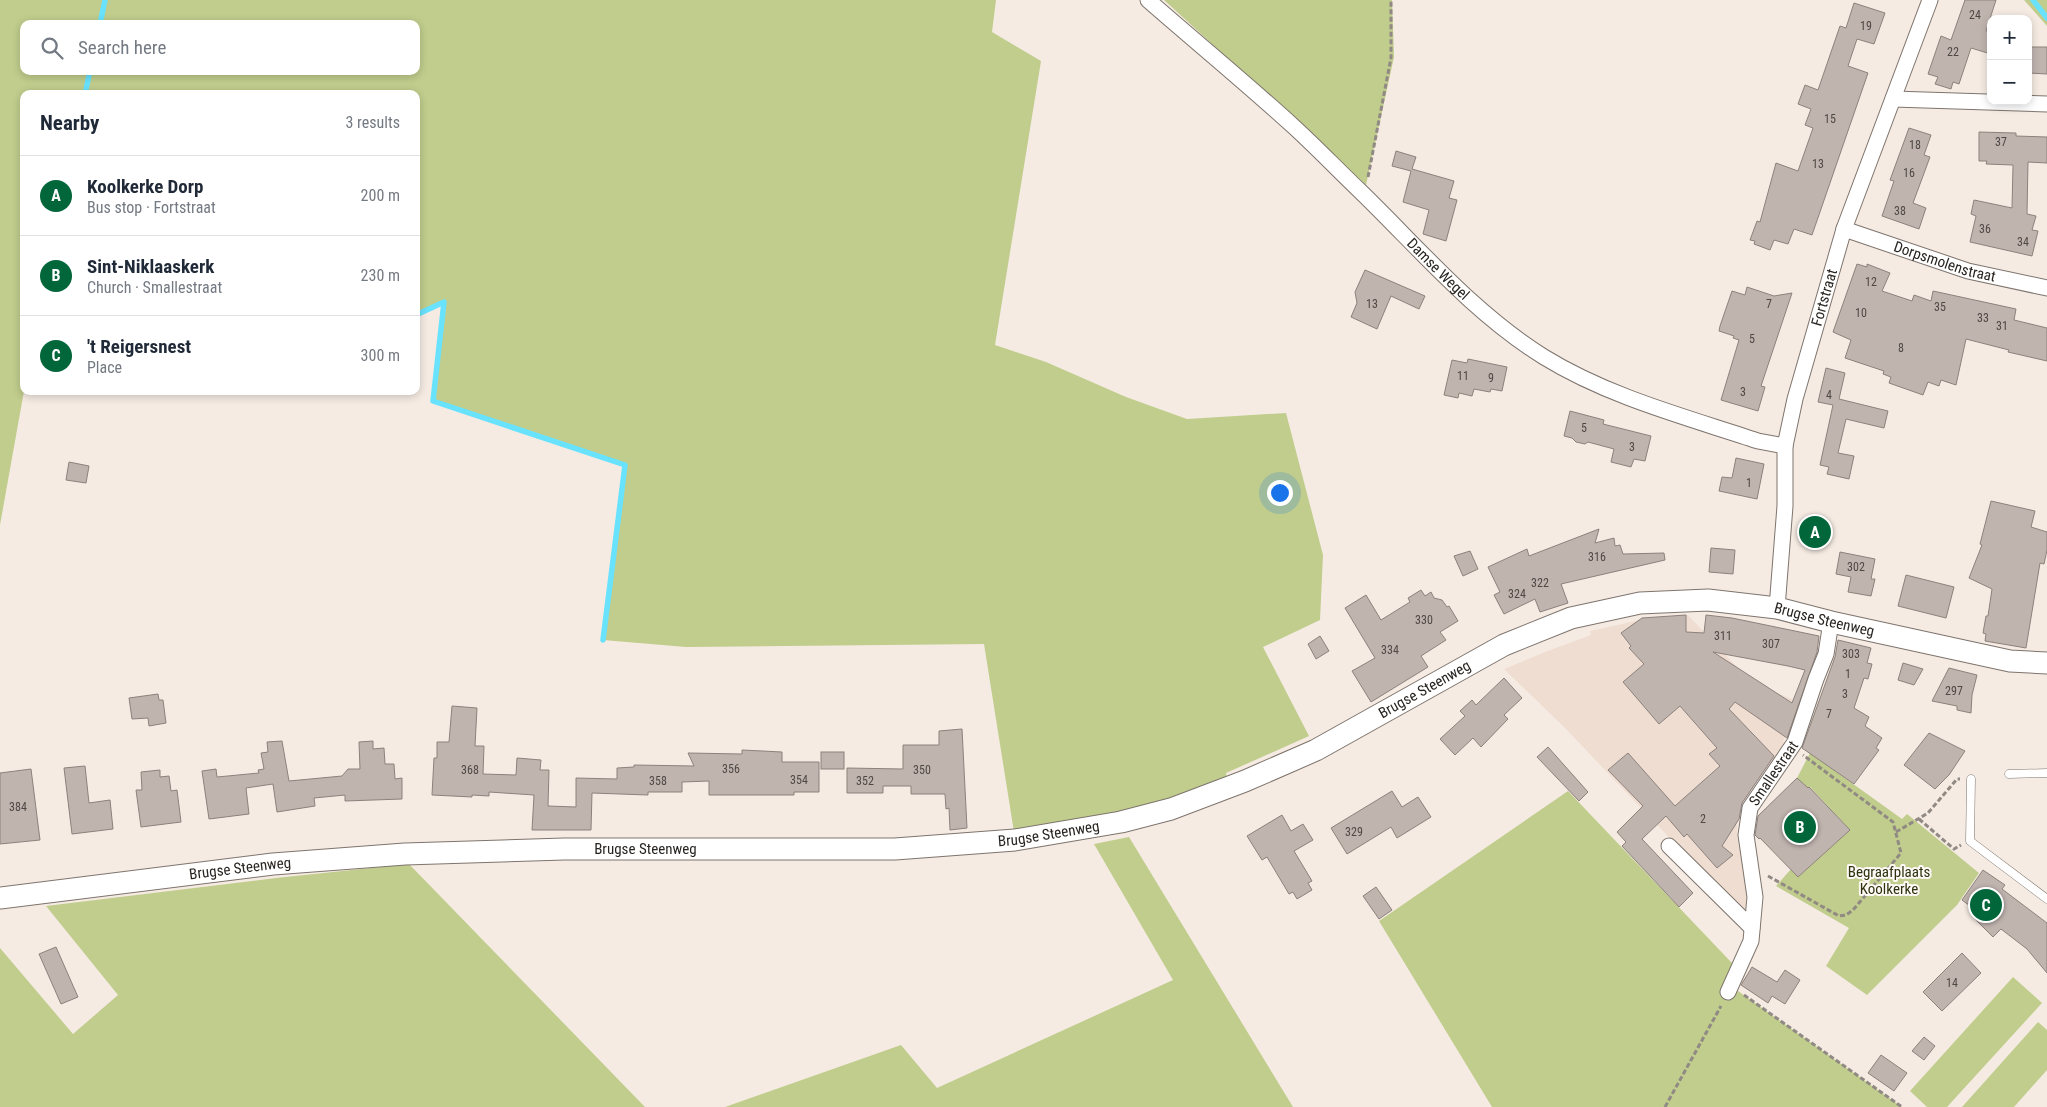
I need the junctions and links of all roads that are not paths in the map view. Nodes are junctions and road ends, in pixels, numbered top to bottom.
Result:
1 (1148, 0) edge
2 (1930, 0) edge
3 (1893, 99) junction
4 (2047, 104) edge
5 (1844, 229) junction
6 (2047, 288) edge
7 (1785, 446) junction
8 (1777, 608) junction
9 (1831, 622) junction
10 (2047, 663) edge
11 (2047, 773) edge
12 (2009, 774) dead end
13 (1972, 779) road end
14 (1669, 846) dead end
15 (0, 898) edge
16 (2047, 898) edge
17 (1752, 928) junction
18 (1730, 989) road end

1 - 7 street, Damse Wegel
2 - 3 street, Fortstraat
3 - 4 street
3 - 5 street, Fortstraat
5 - 6 street, Dorpsmolenstraat
5 - 7 street, Fortstraat
7 - 8 street, Fortstraat
8 - 9 main road, Brugse Steenweg
8 - 15 main road, Brugse Steenweg
9 - 10 main road, Brugse Steenweg
9 - 17 street, Smallestraat
11 - 12 lane
13 - 16 lane
14 - 17 street
17 - 18 street, Smallestraat

